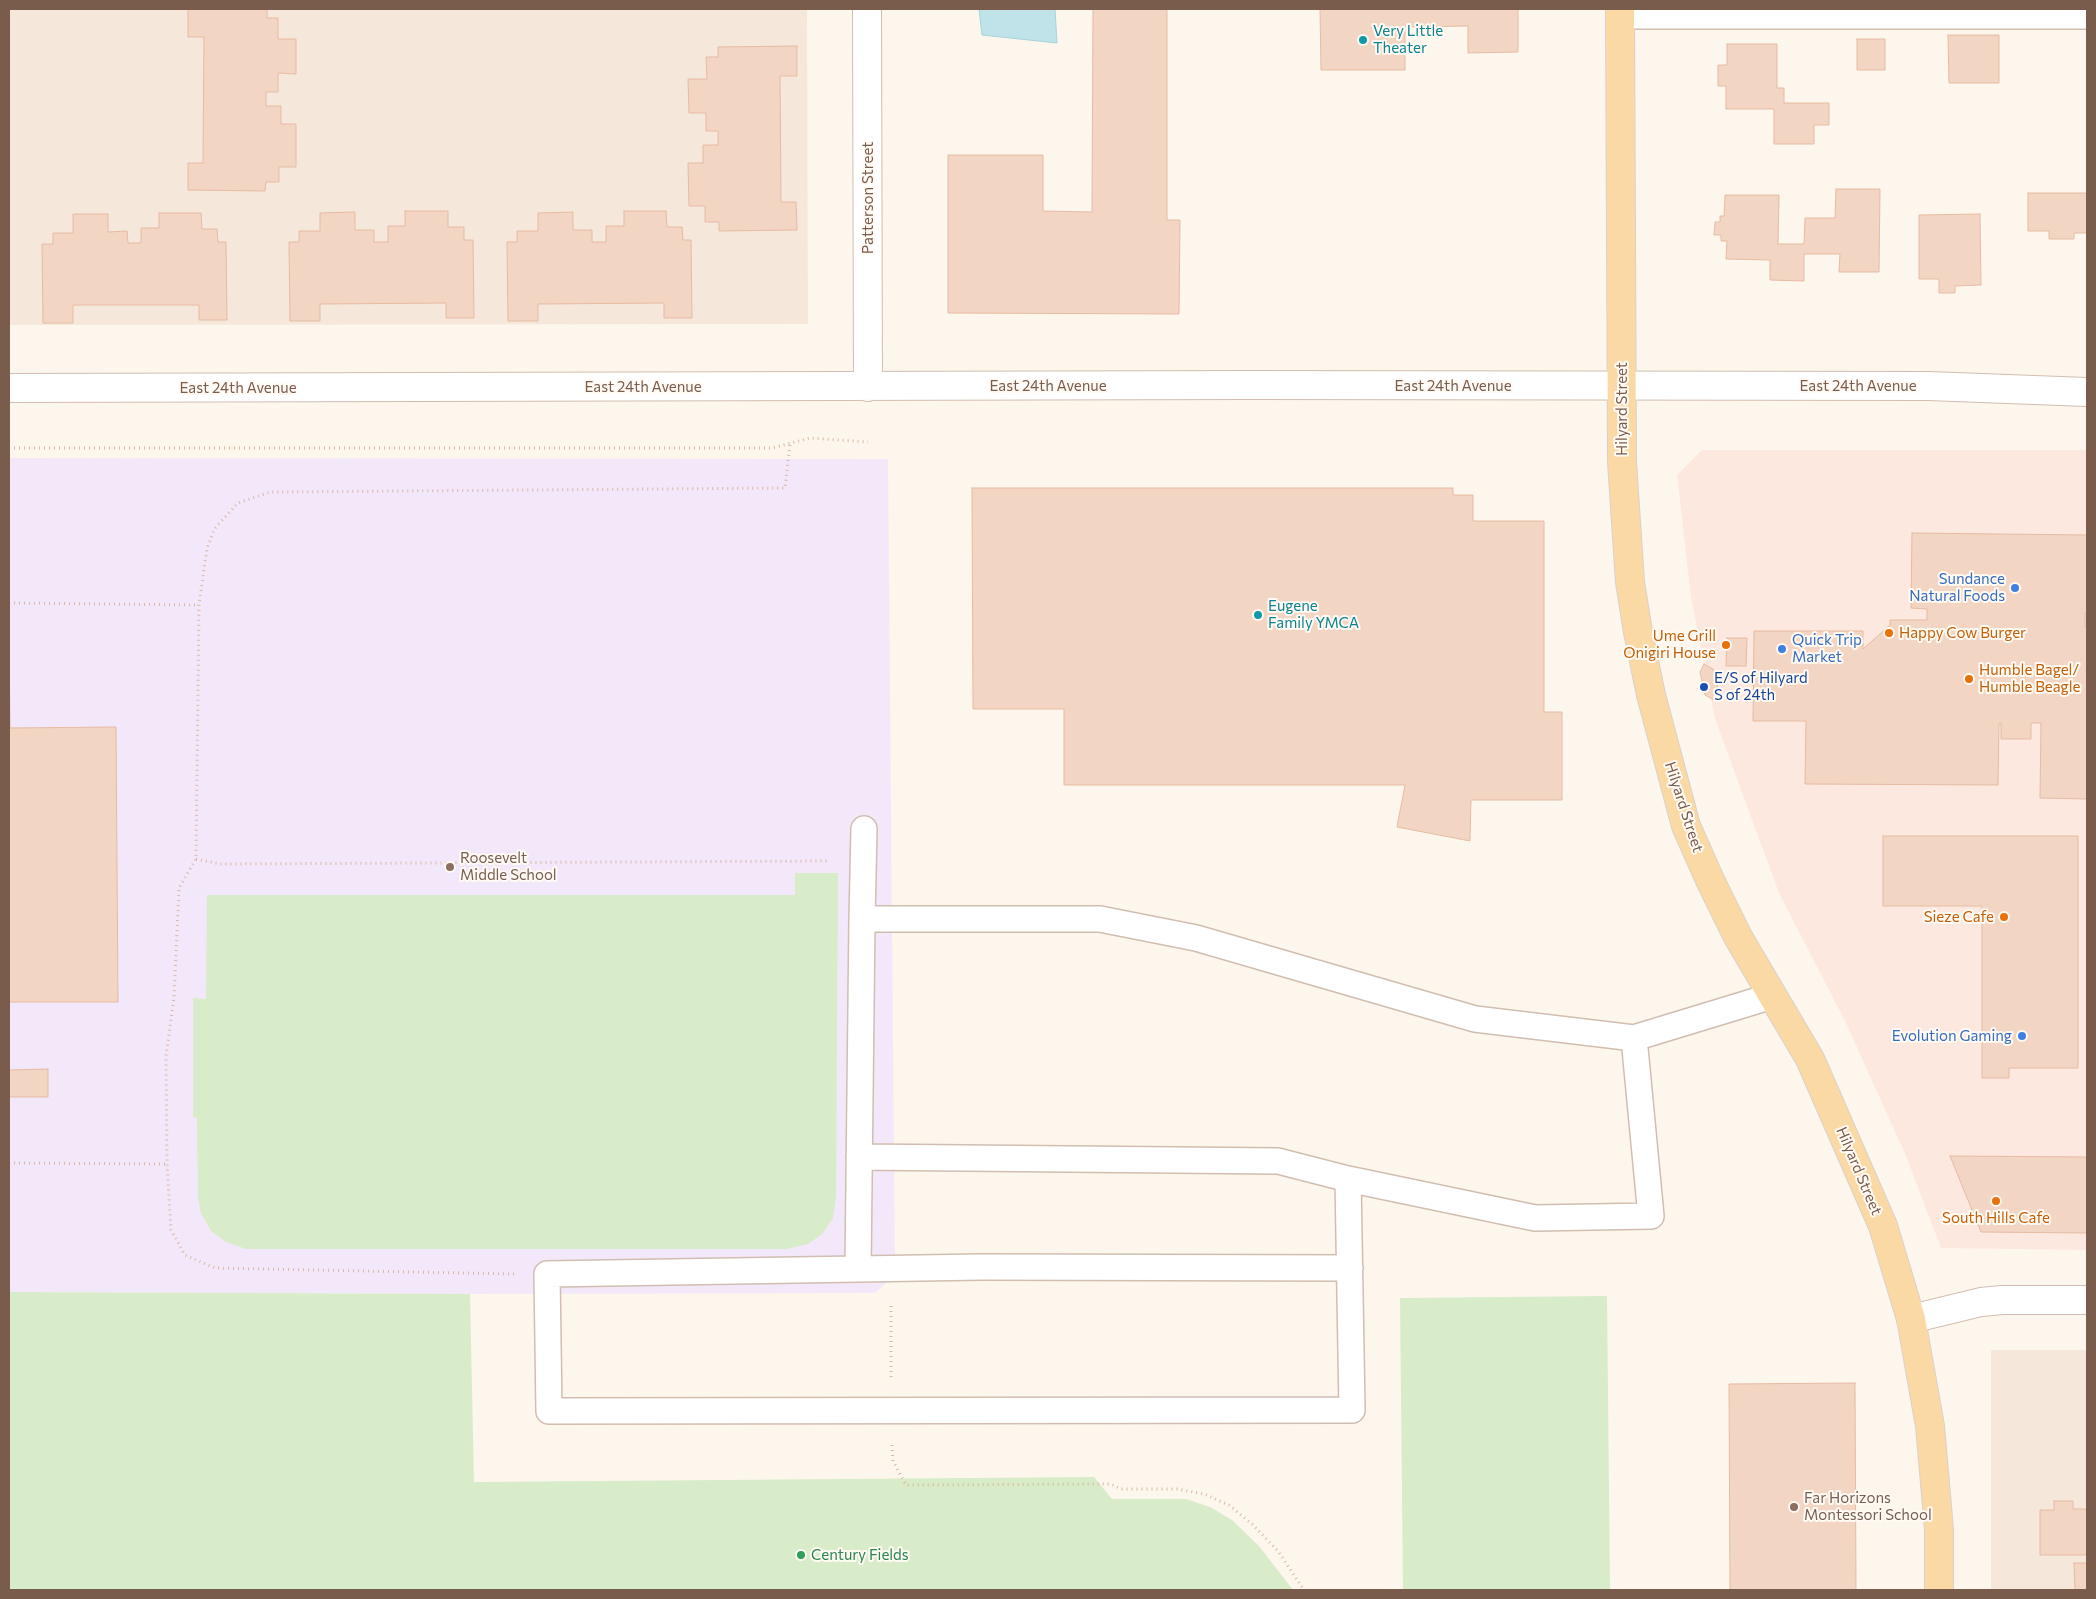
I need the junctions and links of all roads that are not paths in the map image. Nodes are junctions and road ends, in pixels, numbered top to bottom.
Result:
1 (867, 9) edge
2 (1620, 12) edge
3 (2087, 16) edge
4 (1621, 386) junction
5 (868, 387) junction
6 (9, 388) edge
7 (2087, 392) edge
8 (864, 829) dead end
9 (862, 919) junction
10 (1772, 996) junction
11 (1634, 1038) junction
12 (859, 1157) junction
13 (1348, 1179) junction
14 (1350, 1268) junction
15 (858, 1269) junction
16 (2087, 1300) edge
17 (1911, 1319) junction
18 (1939, 1590) edge

1 - 5 street, Patterson Street
2 - 3 lane
2 - 4 main road, Hilyard Street
4 - 5 street, East 24th Avenue
4 - 7 street, East 24th Avenue
4 - 10 main road, Hilyard Street
5 - 6 street, East 24th Avenue
8 - 9 lane
9 - 11 lane
9 - 12 lane
10 - 11 lane
10 - 17 main road, Hilyard Street
11 - 13 lane
12 - 13 lane
12 - 15 lane
13 - 14 lane
14 - 15 lane
14 - 15 lane
16 - 17 street
17 - 18 main road, Hilyard Street

